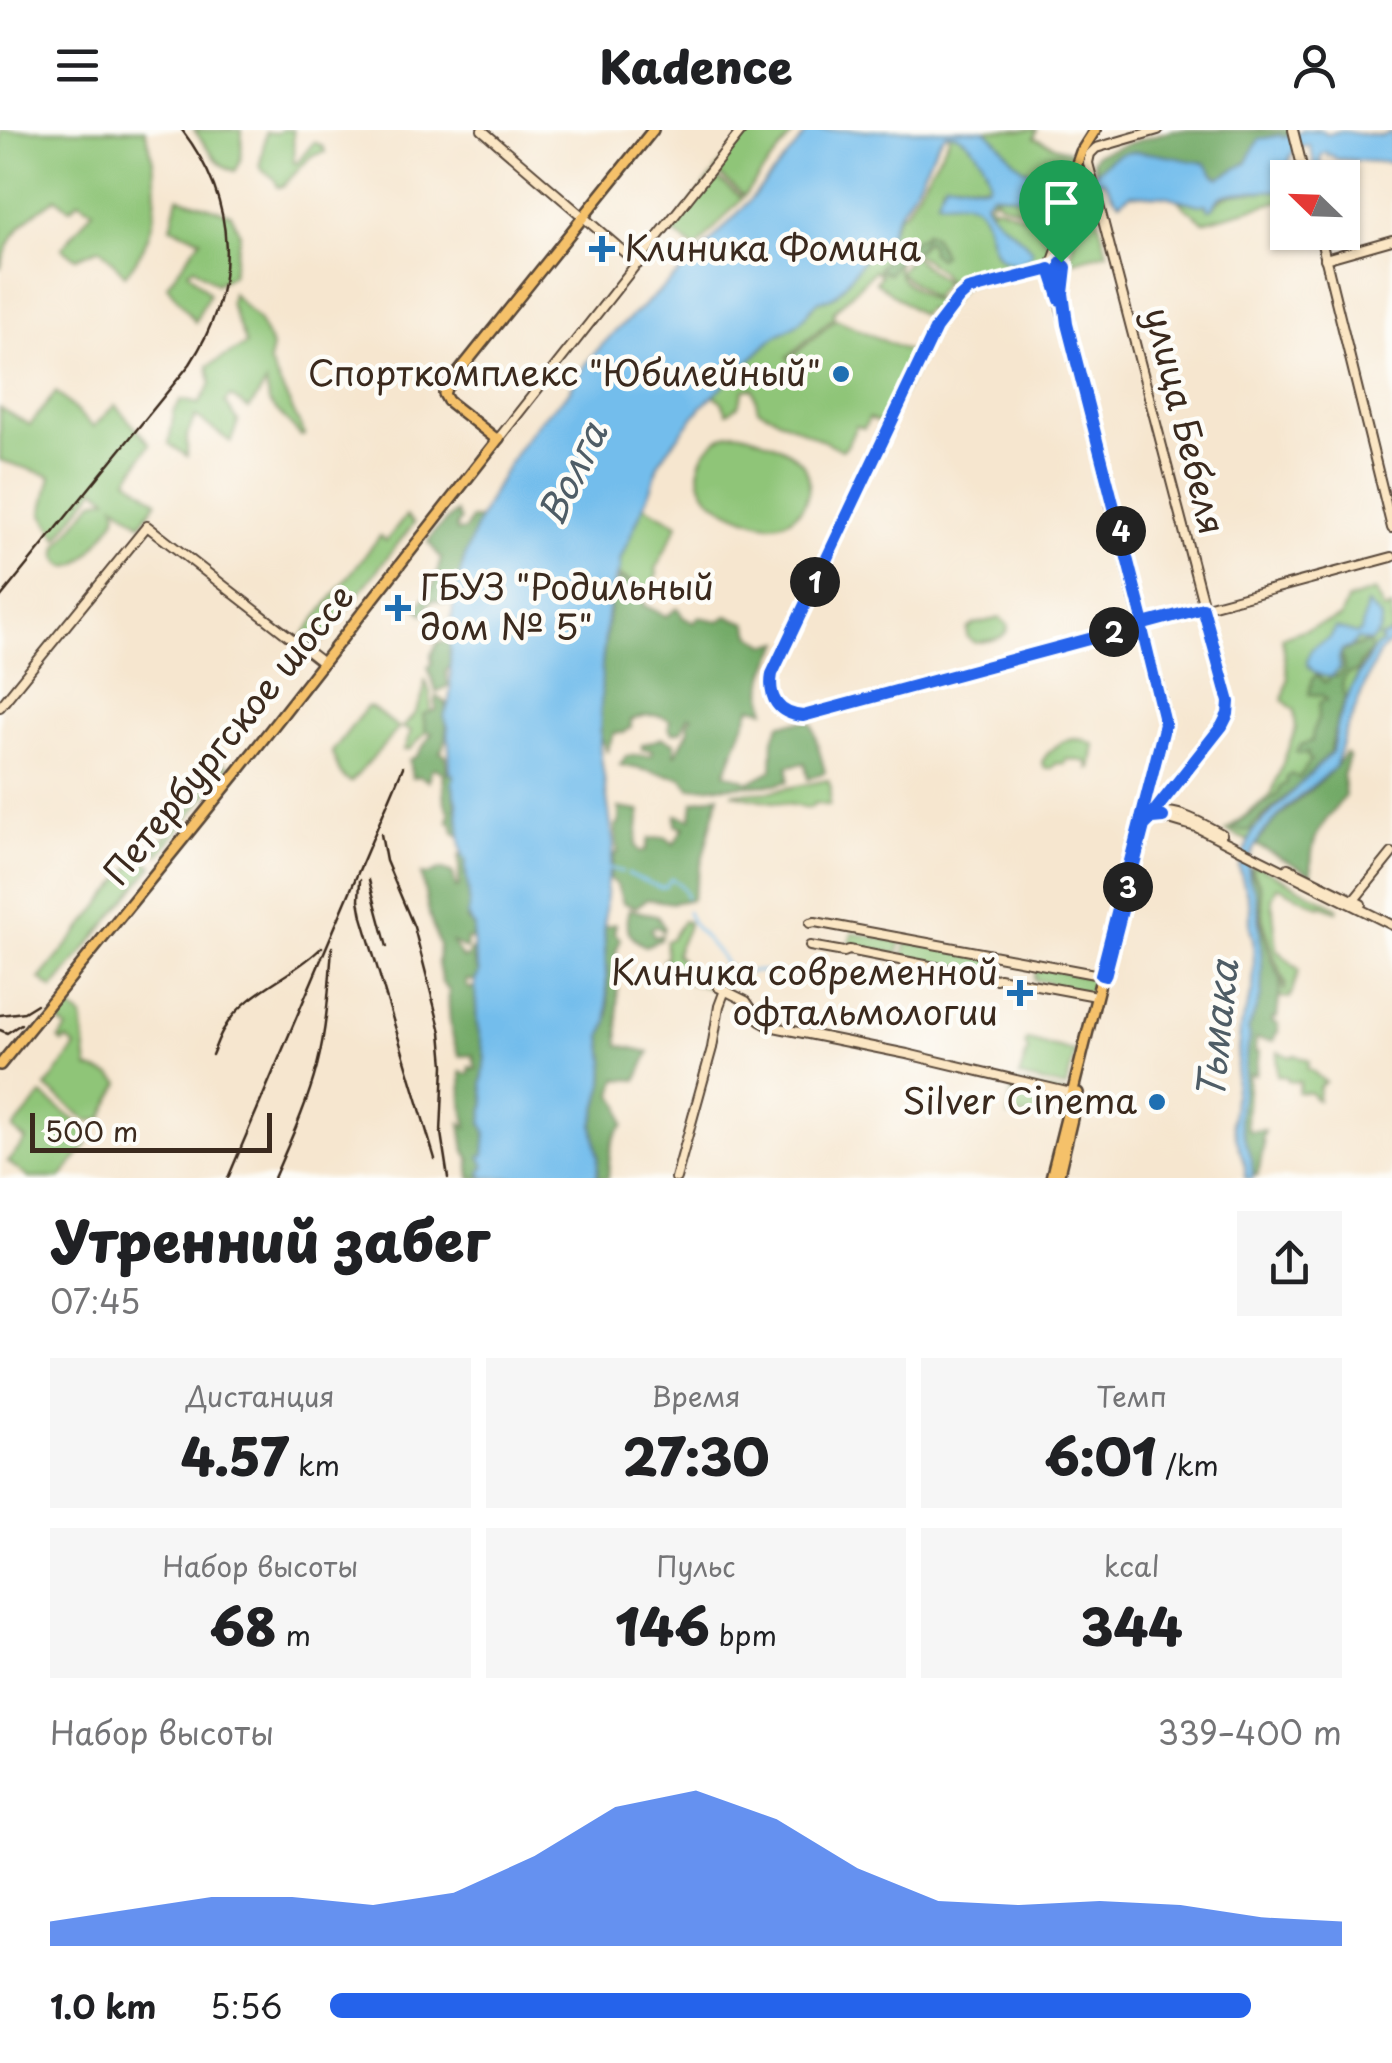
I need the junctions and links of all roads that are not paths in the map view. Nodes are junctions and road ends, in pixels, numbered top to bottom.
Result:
1 (482, 130) edge
2 (657, 130) edge
3 (740, 130) edge
4 (1097, 130) edge
5 (1158, 130) edge
6 (1293, 130) edge
7 (1092, 149) junction
8 (1300, 160) edge
9 (1081, 165) junction
10 (1074, 200) junction
11 (1071, 212) junction
12 (584, 220) junction
13 (1388, 241) edge
14 (1324, 250) edge
15 (1326, 259) junction
16 (636, 263) junction
17 (1064, 265) junction
18 (1050, 269) junction
19 (1061, 293) junction
20 (495, 436) junction
21 (1392, 528) edge
22 (1392, 557) edge
23 (367, 605) junction
24 (1203, 608) junction
25 (1142, 624) junction
26 (322, 663) junction
27 (0, 706) edge
28 (1150, 811) junction
29 (1392, 853) edge
30 (1353, 897) junction
31 (813, 923) dead end
32 (1388, 923) edge
33 (810, 946) dead end
34 (1103, 976) junction
35 (1096, 996) junction
36 (2, 1060) edge
37 (1074, 1095) junction
38 (676, 1178) edge
39 (1055, 1178) edge

1 - 12 street
2 - 12 main road
3 - 16 street
4 - 7 main road
4 - 9 main road
5 - 7 street
6 - 8 street
7 - 9 main road
9 - 10 main road
9 - 24 street, улица Бебеля
10 - 11 main road
10 - 17 main road
11 - 17 main road
11 - 18 street
12 - 16 street
12 - 20 main road
12 - 20 main road
13 - 15 street
14 - 15 street
15 - 21 street
16 - 20 street
17 - 19 main road
18 - 19 street
18 - 25 street
19 - 25 main road
20 - 23 main road, Петербургское шоссе
20 - 23 main road, Петербургское шоссе
22 - 24 street
23 - 26 main road, Петербургское шоссе
24 - 25 street
24 - 28 street, улица Бебеля
25 - 28 main road
26 - 27 street
26 - 36 main road, Петербургское шоссе
28 - 30 street
28 - 34 main road
29 - 30 street
30 - 32 street
30 - 32 street
31 - 34 street
33 - 35 street
34 - 35 main road
34 - 37 main road
35 - 37 main road
37 - 38 street
37 - 39 main road

